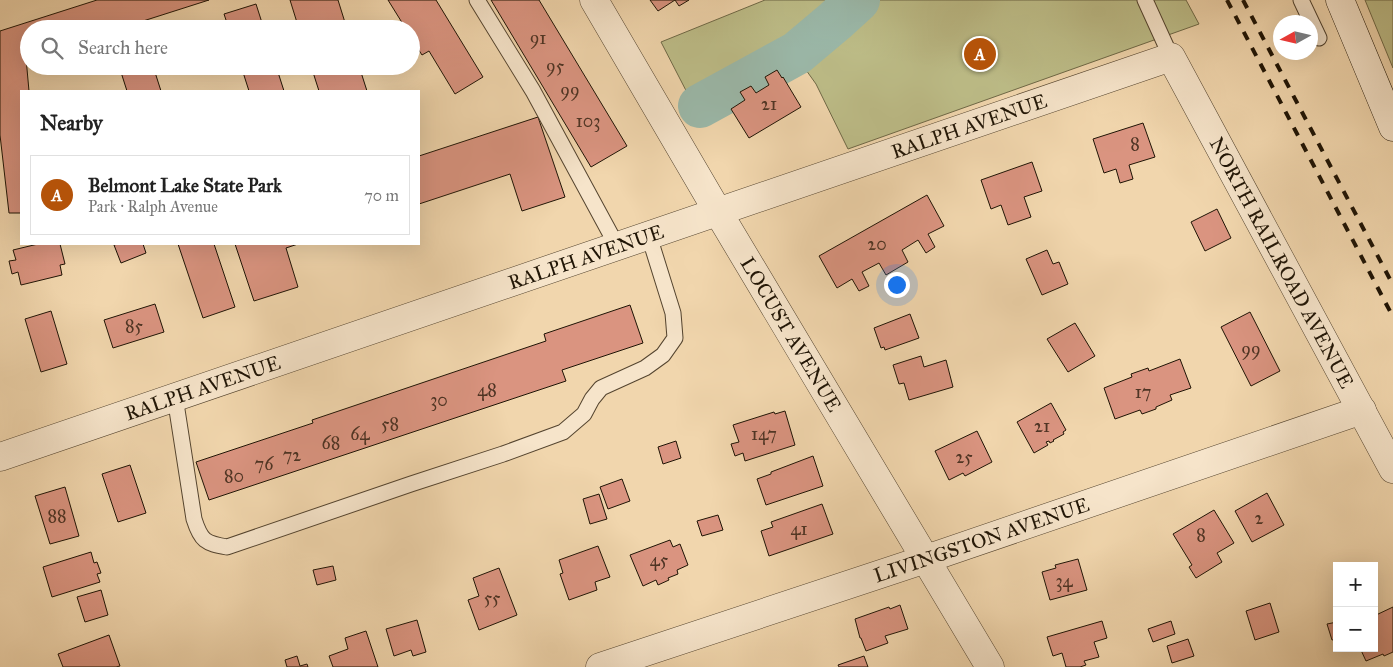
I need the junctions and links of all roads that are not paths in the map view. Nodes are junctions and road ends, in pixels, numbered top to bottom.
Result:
1 (477, 0) edge
2 (594, 0) edge
3 (1145, 0) edge
4 (1301, 0) edge
5 (1340, 0) edge
6 (1319, 38) dead end
7 (1171, 57) junction
8 (1393, 127) edge
9 (718, 212) junction
10 (649, 236) junction
11 (616, 246) junction
12 (175, 397) junction
13 (1362, 410) junction
14 (0, 457) edge
15 (1393, 469) edge
16 (926, 559) junction
17 (600, 667) edge
18 (990, 667) edge

1 - 11 lane
2 - 9 street, LOCUST AVENUE
3 - 7 lane
4 - 6 lane
5 - 8 street
7 - 9 street, RALPH AVENUE
7 - 13 street, NORTH RAILROAD AVENUE
9 - 10 street, RALPH AVENUE
9 - 16 street, LOCUST AVENUE
10 - 11 street, RALPH AVENUE
10 - 12 lane
11 - 12 street, RALPH AVENUE
12 - 14 street, RALPH AVENUE
13 - 15 street, NORTH RAILROAD AVENUE
13 - 16 street, LIVINGSTON AVENUE
16 - 17 street, LIVINGSTON AVENUE
16 - 18 street, LOCUST AVENUE

